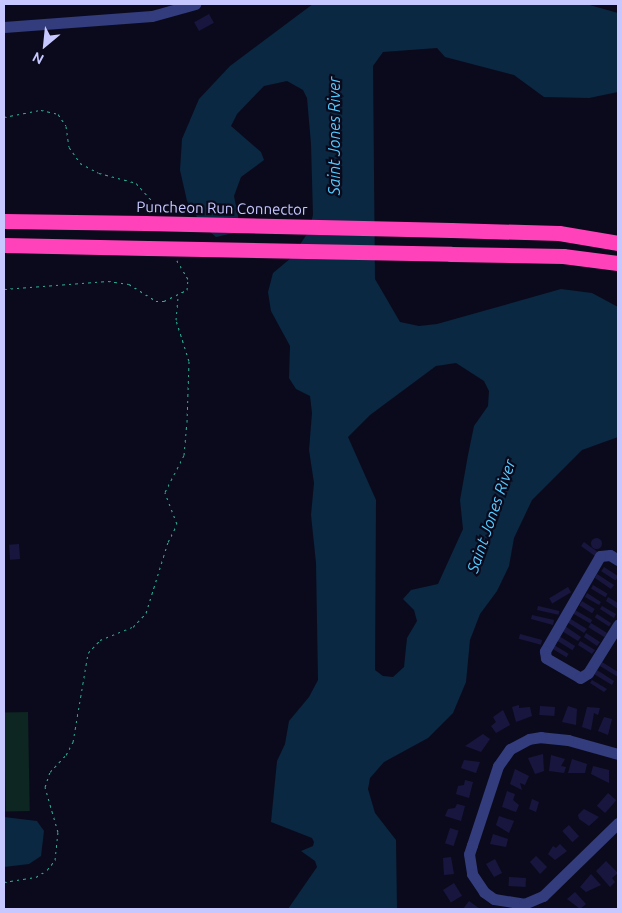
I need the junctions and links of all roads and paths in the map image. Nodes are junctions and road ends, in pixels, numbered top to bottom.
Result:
1 (195, 4) edge
2 (4, 27) edge
3 (4, 221) edge
4 (618, 243) edge
5 (4, 245) edge
6 (618, 263) edge
7 (178, 296) dead end
8 (618, 560) edge
9 (618, 625) edge
10 (618, 754) edge
11 (618, 823) edge
12 (4, 882) edge

1 - 2 street
3 - 4 highway, Puncheon Run Connector, bridge
5 - 6 highway, bridge
7 - 12 path
8 - 9 street
10 - 11 street

